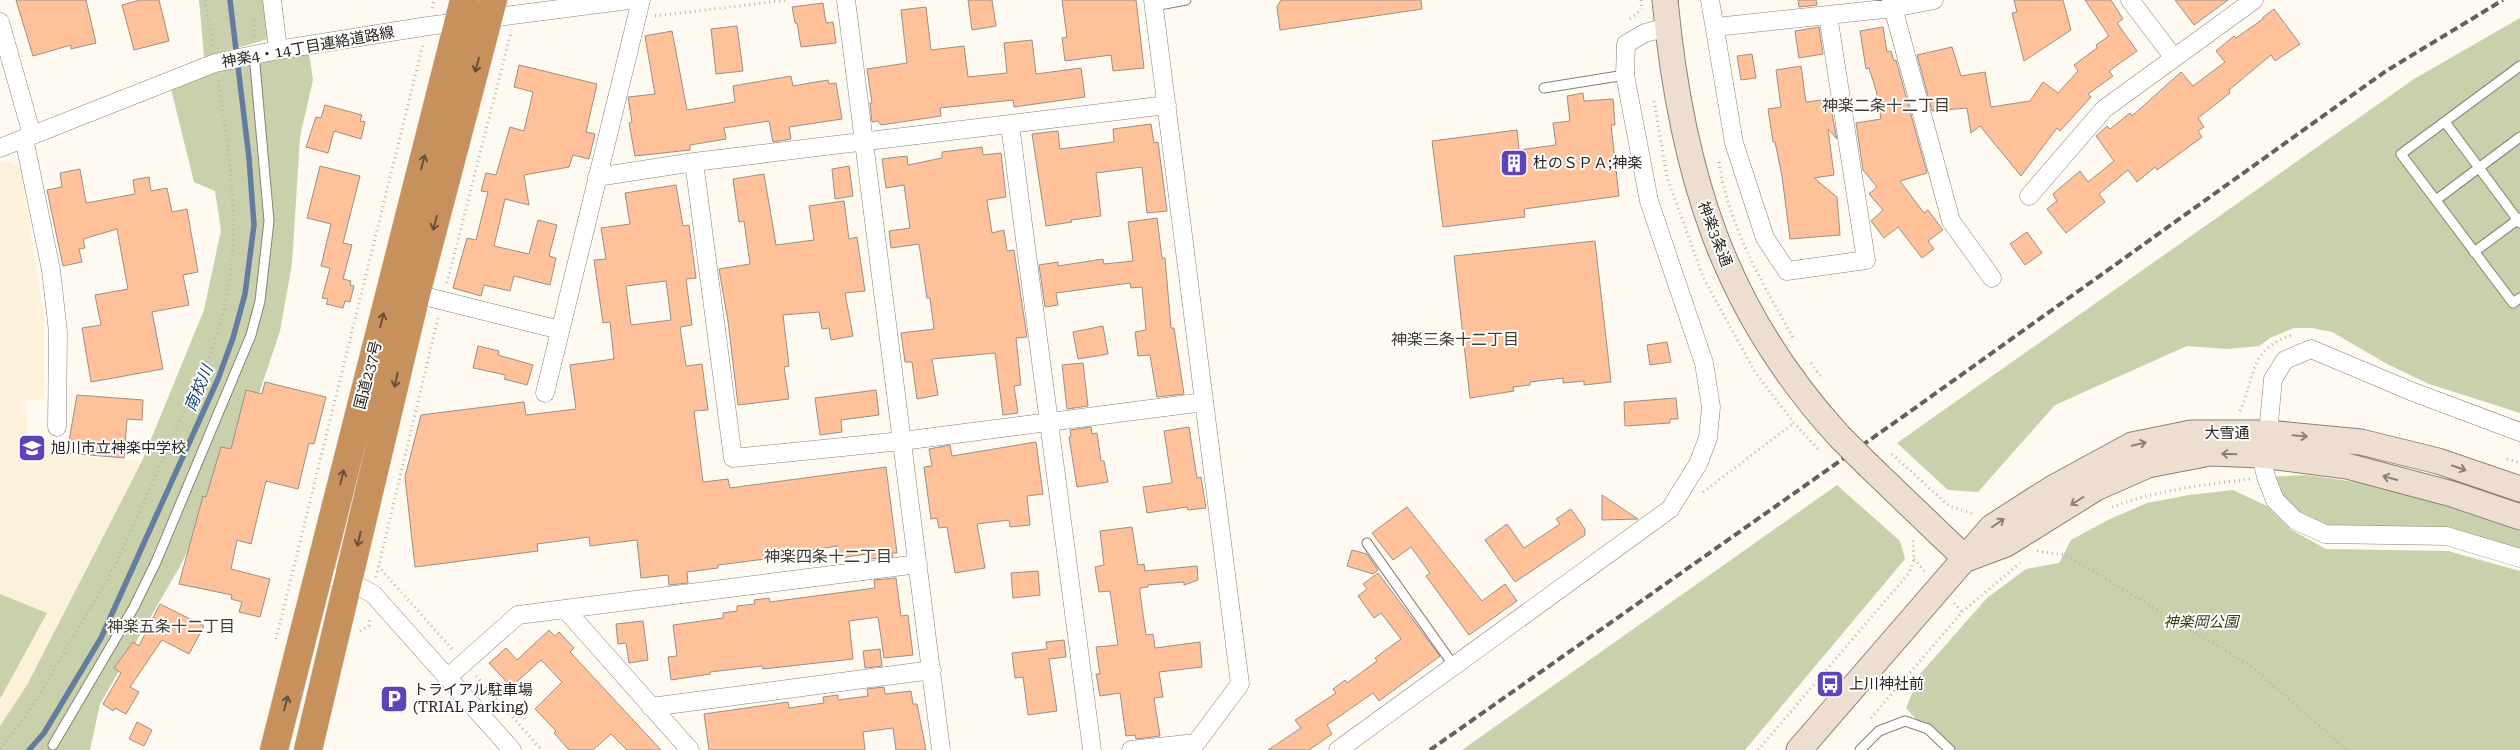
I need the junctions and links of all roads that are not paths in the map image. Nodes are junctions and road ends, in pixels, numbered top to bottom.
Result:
1 (272, 0) edge
2 (629, 0) edge
3 (641, 0) edge
4 (846, 0) edge
5 (1186, 0) edge
6 (1665, 0) edge
7 (1710, 0) edge
8 (1934, 0) edge
9 (2130, 0) edge
10 (2254, 0) edge
11 (1154, 3) edge
12 (1892, 4) edge
13 (491, 9) edge
14 (462, 11) edge
15 (1828, 15) junction
16 (0, 22) edge
17 (1716, 26) junction
18 (1668, 27) junction
19 (278, 50) junction
20 (250, 55) junction
21 (2174, 58) junction
22 (2520, 67) edge
23 (1625, 75) junction
24 (1544, 88) dead end
25 (1167, 105) junction
26 (2444, 122) junction
27 (1010, 125) junction
28 (28, 137) junction
29 (2520, 137) edge
30 (864, 142) junction
31 (0, 148) edge
32 (694, 162) junction
33 (2479, 168) junction
34 (597, 177) junction
35 (2029, 196) dead end
36 (2436, 200) junction
37 (2519, 220) edge
38 (2474, 252) junction
39 (1992, 278) dead end
40 (390, 288) junction
41 (416, 294) junction
42 (2520, 298) edge
43 (560, 330) junction
44 (545, 393) dead end
45 (1204, 402) junction
46 (1048, 422) junction
47 (57, 427) dead end
48 (2520, 432) edge
49 (902, 440) junction
50 (2265, 455) junction
51 (2520, 489) edge
52 (2520, 517) edge
53 (1367, 543) dead end
54 (2520, 558) edge
55 (1966, 560) junction
56 (918, 564) junction
57 (318, 573) junction
58 (349, 581) junction
59 (565, 609) junction
60 (1454, 666) junction
61 (932, 670) junction
62 (448, 677) junction
63 (652, 707) junction
64 (53, 746) dead end
65 (274, 750) edge
66 (308, 750) edge
67 (512, 750) edge
68 (690, 750) edge
69 (941, 750) edge
70 (1092, 750) edge
71 (1131, 750) edge
72 (1338, 750) edge
73 (1800, 750) edge
74 (1860, 750) edge
75 (1950, 750) edge

1 - 19 street
2 - 13 street, 神楽4・14丁目連絡道路線
3 - 34 street
4 - 30 street
5 - 11 lane
6 - 18 main road, 神楽3条通
7 - 17 street
8 - 12 street
9 - 21 street
10 - 21 street
11 - 25 street
12 - 15 street
12 - 39 street
13 - 14 street, 神楽4・14丁目連絡道路線
13 -> 41 highway, 国道237号
14 - 19 street, 神楽4・14丁目連絡道路線
40 -> 14 highway, 国道237号
15 - 17 street
15 - 17 street
16 - 28 street
18 - 23 street
18 - 55 main road, 神楽3条通, bridge
19 - 20 street, 神楽4・14丁目連絡道路線
20 - 28 street, 神楽4・14丁目連絡道路線
20 - 64 lane
21 - 35 street
22 - 26 lane
23 - 24 lane
23 - 60 street
25 - 27 street
25 - 45 street
26 - 33 lane
26 - 36 lane
27 - 30 street
27 - 46 street
28 - 31 street, 神楽4・14丁目連絡道路線
28 - 47 street
29 - 33 lane
30 - 32 street
30 - 49 street
32 - 34 street
32 - 49 street
33 - 36 lane
33 - 37 lane
34 - 43 street
36 - 38 lane
37 - 38 lane
38 - 42 lane
40 - 41 street
57 -> 40 highway, 国道237号
41 - 43 street
41 -> 58 highway, 国道237号
43 - 44 street
45 - 46 street
45 - 71 street
46 - 49 street
46 - 70 street
48 - 50 street
49 - 56 street
50 -> 51 main road, 大雪通
52 -> 50 main road, 大雪通
50 - 54 street
50 - 55 main road, 大雪通
53 - 60 lane
55 - 73 main road, 大雪通
56 - 59 street
56 - 61 street
57 - 58 street
65 -> 57 highway, 国道237号
58 - 62 street
58 - 66 highway, 国道237号
59 - 62 street
59 - 63 street
60 - 72 street
61 - 63 street
61 - 69 street
62 - 67 street
63 - 68 street
74 - 75 lane

